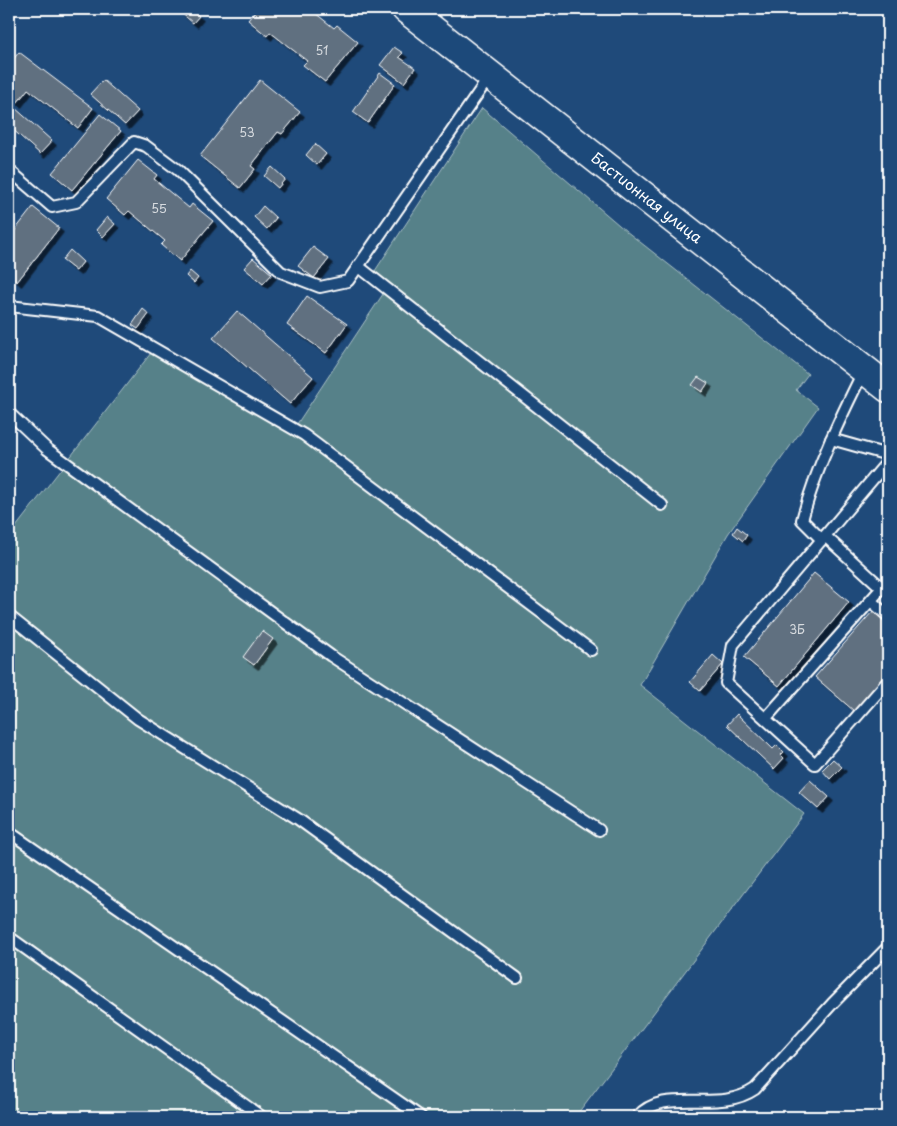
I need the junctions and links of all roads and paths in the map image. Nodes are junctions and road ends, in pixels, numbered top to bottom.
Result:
1 (406, 9) edge
2 (491, 75) junction
3 (9, 170) edge
4 (358, 266) junction
5 (9, 306) edge
6 (865, 369) junction
7 (888, 388) edge
8 (9, 413) edge
9 (831, 440) junction
10 (888, 455) edge
11 (888, 461) edge
12 (662, 505) dead end
13 (824, 538) junction
14 (885, 585) edge
15 (871, 601) junction
16 (9, 616) edge
17 (888, 616) edge
18 (591, 650) dead end
19 (888, 682) edge
20 (766, 718) junction
21 (599, 830) dead end
22 (9, 832) edge
23 (9, 937) edge
24 (888, 947) edge
25 (517, 978) dead end
26 (262, 1117) edge
27 (421, 1117) edge
28 (637, 1117) edge

1 - 2 street, Бастионная улица
2 - 4 lane
2 - 6 street, Бастионная улица
3 - 4 lane
4 - 12 lane
5 - 18 lane
6 - 7 street, Бастионная улица
6 - 9 lane
8 - 21 lane
9 - 10 lane
9 - 13 lane
11 - 13 lane
13 - 14 lane
13 - 20 lane
14 - 15 lane
15 - 17 lane
15 - 20 lane
16 - 25 lane
19 - 20 lane
22 - 27 lane
23 - 26 lane
24 - 28 lane

